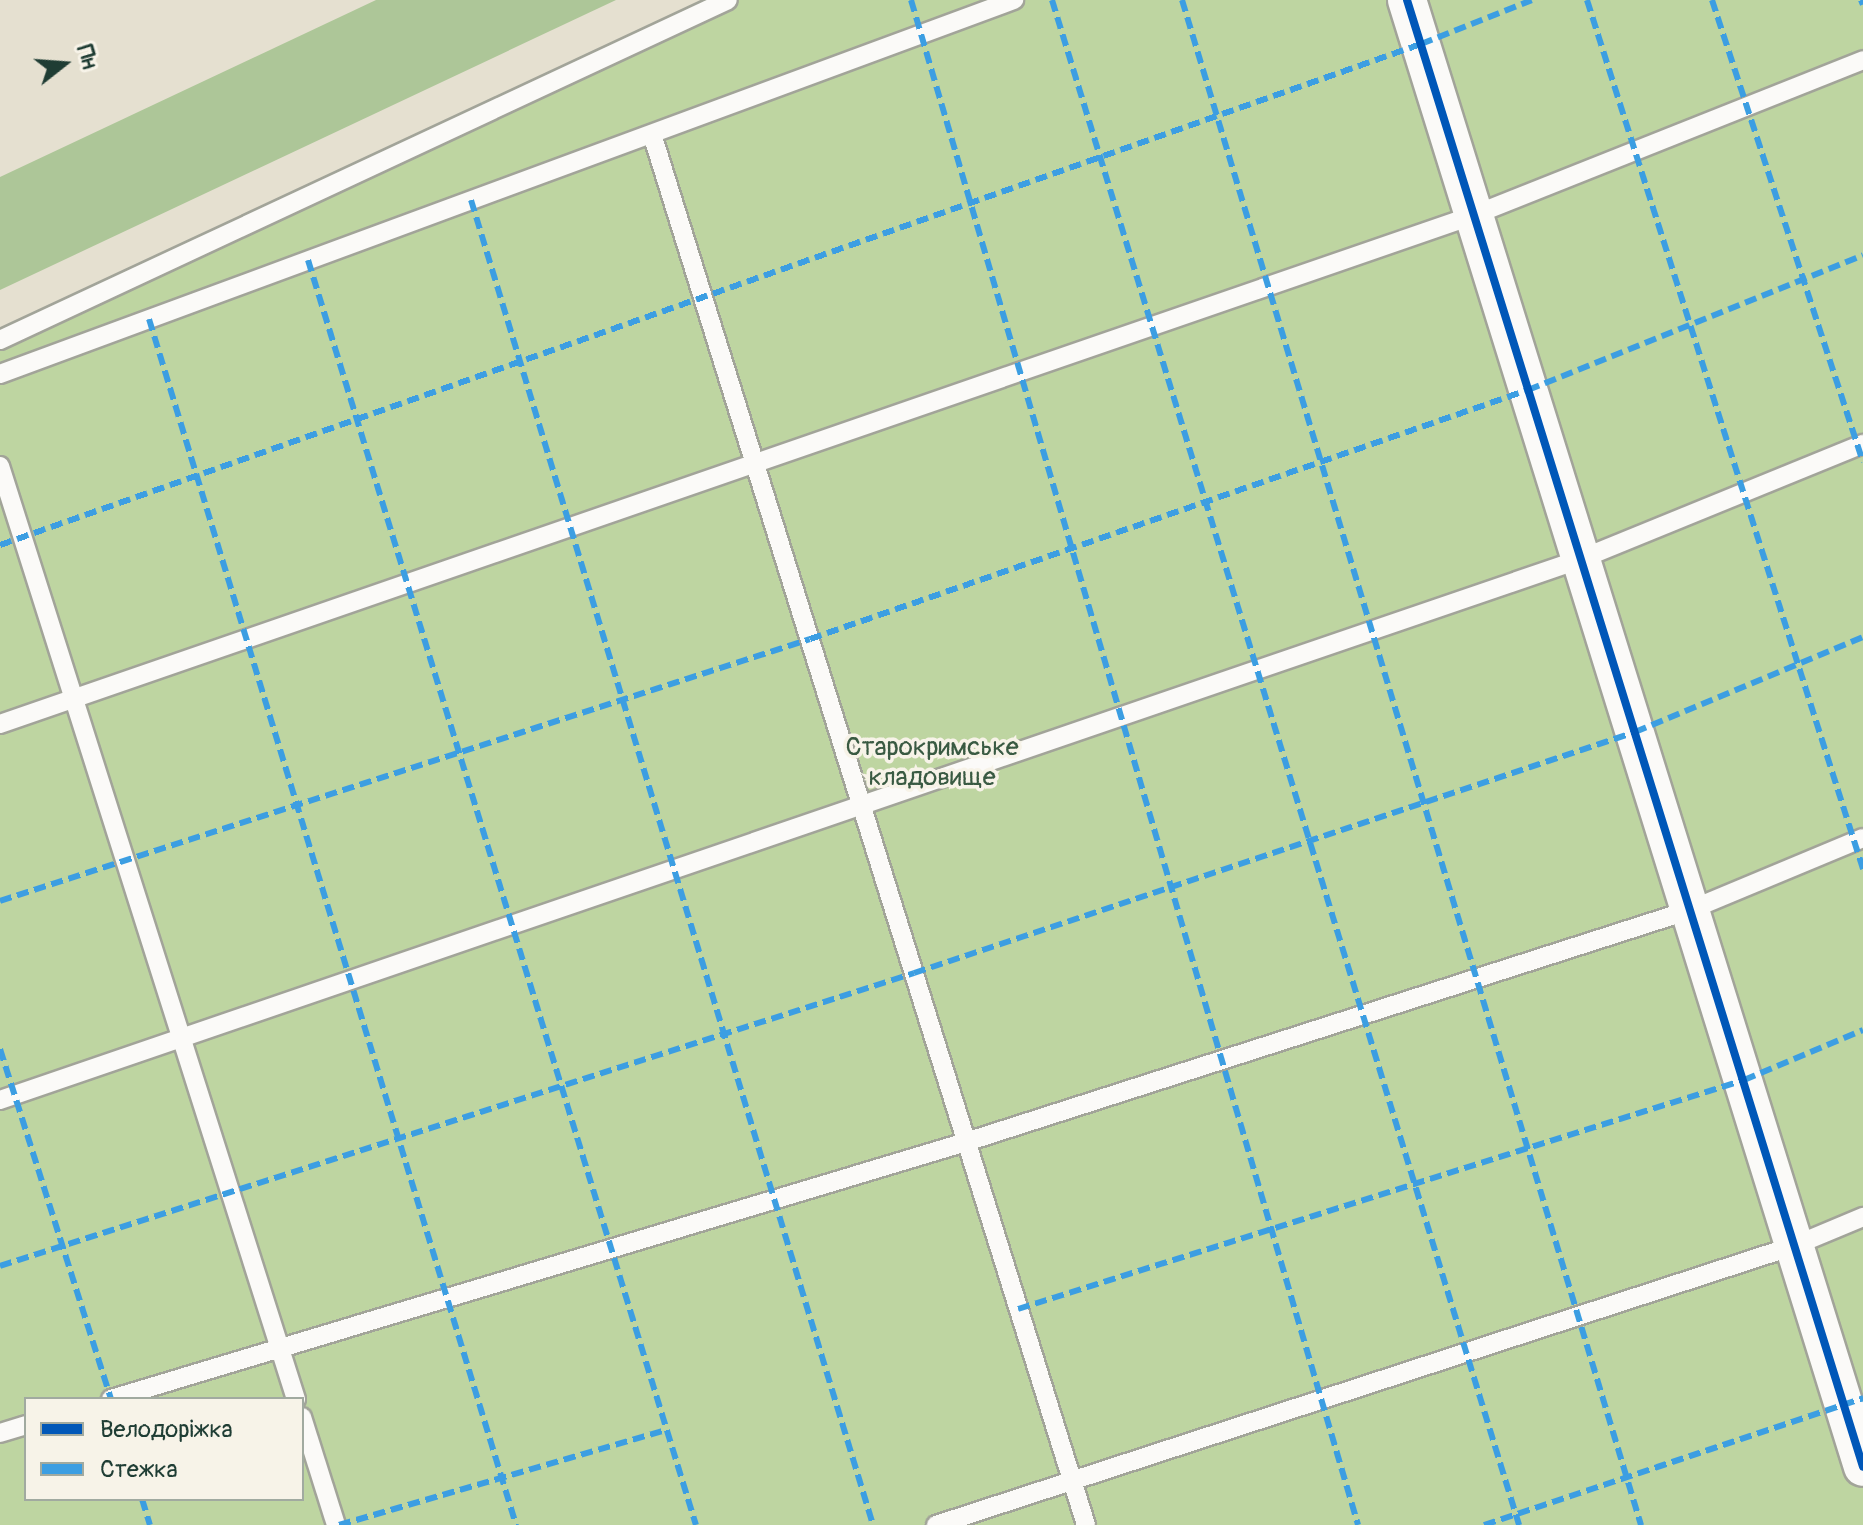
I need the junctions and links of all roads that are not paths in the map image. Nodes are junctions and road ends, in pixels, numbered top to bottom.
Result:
1 (728, 0) edge
2 (1014, 0) edge
3 (1407, 0) edge
4 (1863, 60) edge
5 (652, 134) junction
6 (1474, 215) junction
7 (0, 340) edge
8 (0, 374) edge
9 (1863, 444) edge
10 (0, 466) edge
11 (756, 467) junction
12 (1581, 559) junction
13 (74, 699) junction
14 (0, 724) edge
15 (861, 805) junction
16 (1863, 838) edge
17 (1690, 910) junction
18 (182, 1038) junction
19 (0, 1100) edge
20 (966, 1142) junction
21 (1863, 1217) edge
22 (1796, 1245) junction
23 (280, 1348) junction
24 (118, 1397) edge
25 (295, 1397) edge
26 (304, 1423) edge
27 (24, 1426) edge
28 (0, 1433) edge
29 (1863, 1467) edge
30 (1072, 1481) junction
31 (336, 1525) edge
32 (936, 1525) edge
33 (1086, 1525) edge

1 - 7 lane
2 - 5 lane
3 - 6 street
4 - 6 lane
5 - 8 lane
5 - 11 lane
6 - 11 lane
6 - 12 street
9 - 12 lane
10 - 13 lane
11 - 13 lane
11 - 15 lane
12 - 15 lane
12 - 17 street
13 - 14 lane
13 - 18 lane
15 - 18 lane
15 - 20 lane
16 - 17 lane
17 - 20 lane
17 - 22 street
18 - 19 lane
18 - 23 lane
20 - 23 lane
20 - 30 lane
21 - 22 lane
22 - 29 street
22 - 30 lane
23 - 24 lane
23 - 25 lane
26 - 31 lane
27 - 28 lane
30 - 32 lane
30 - 33 lane

